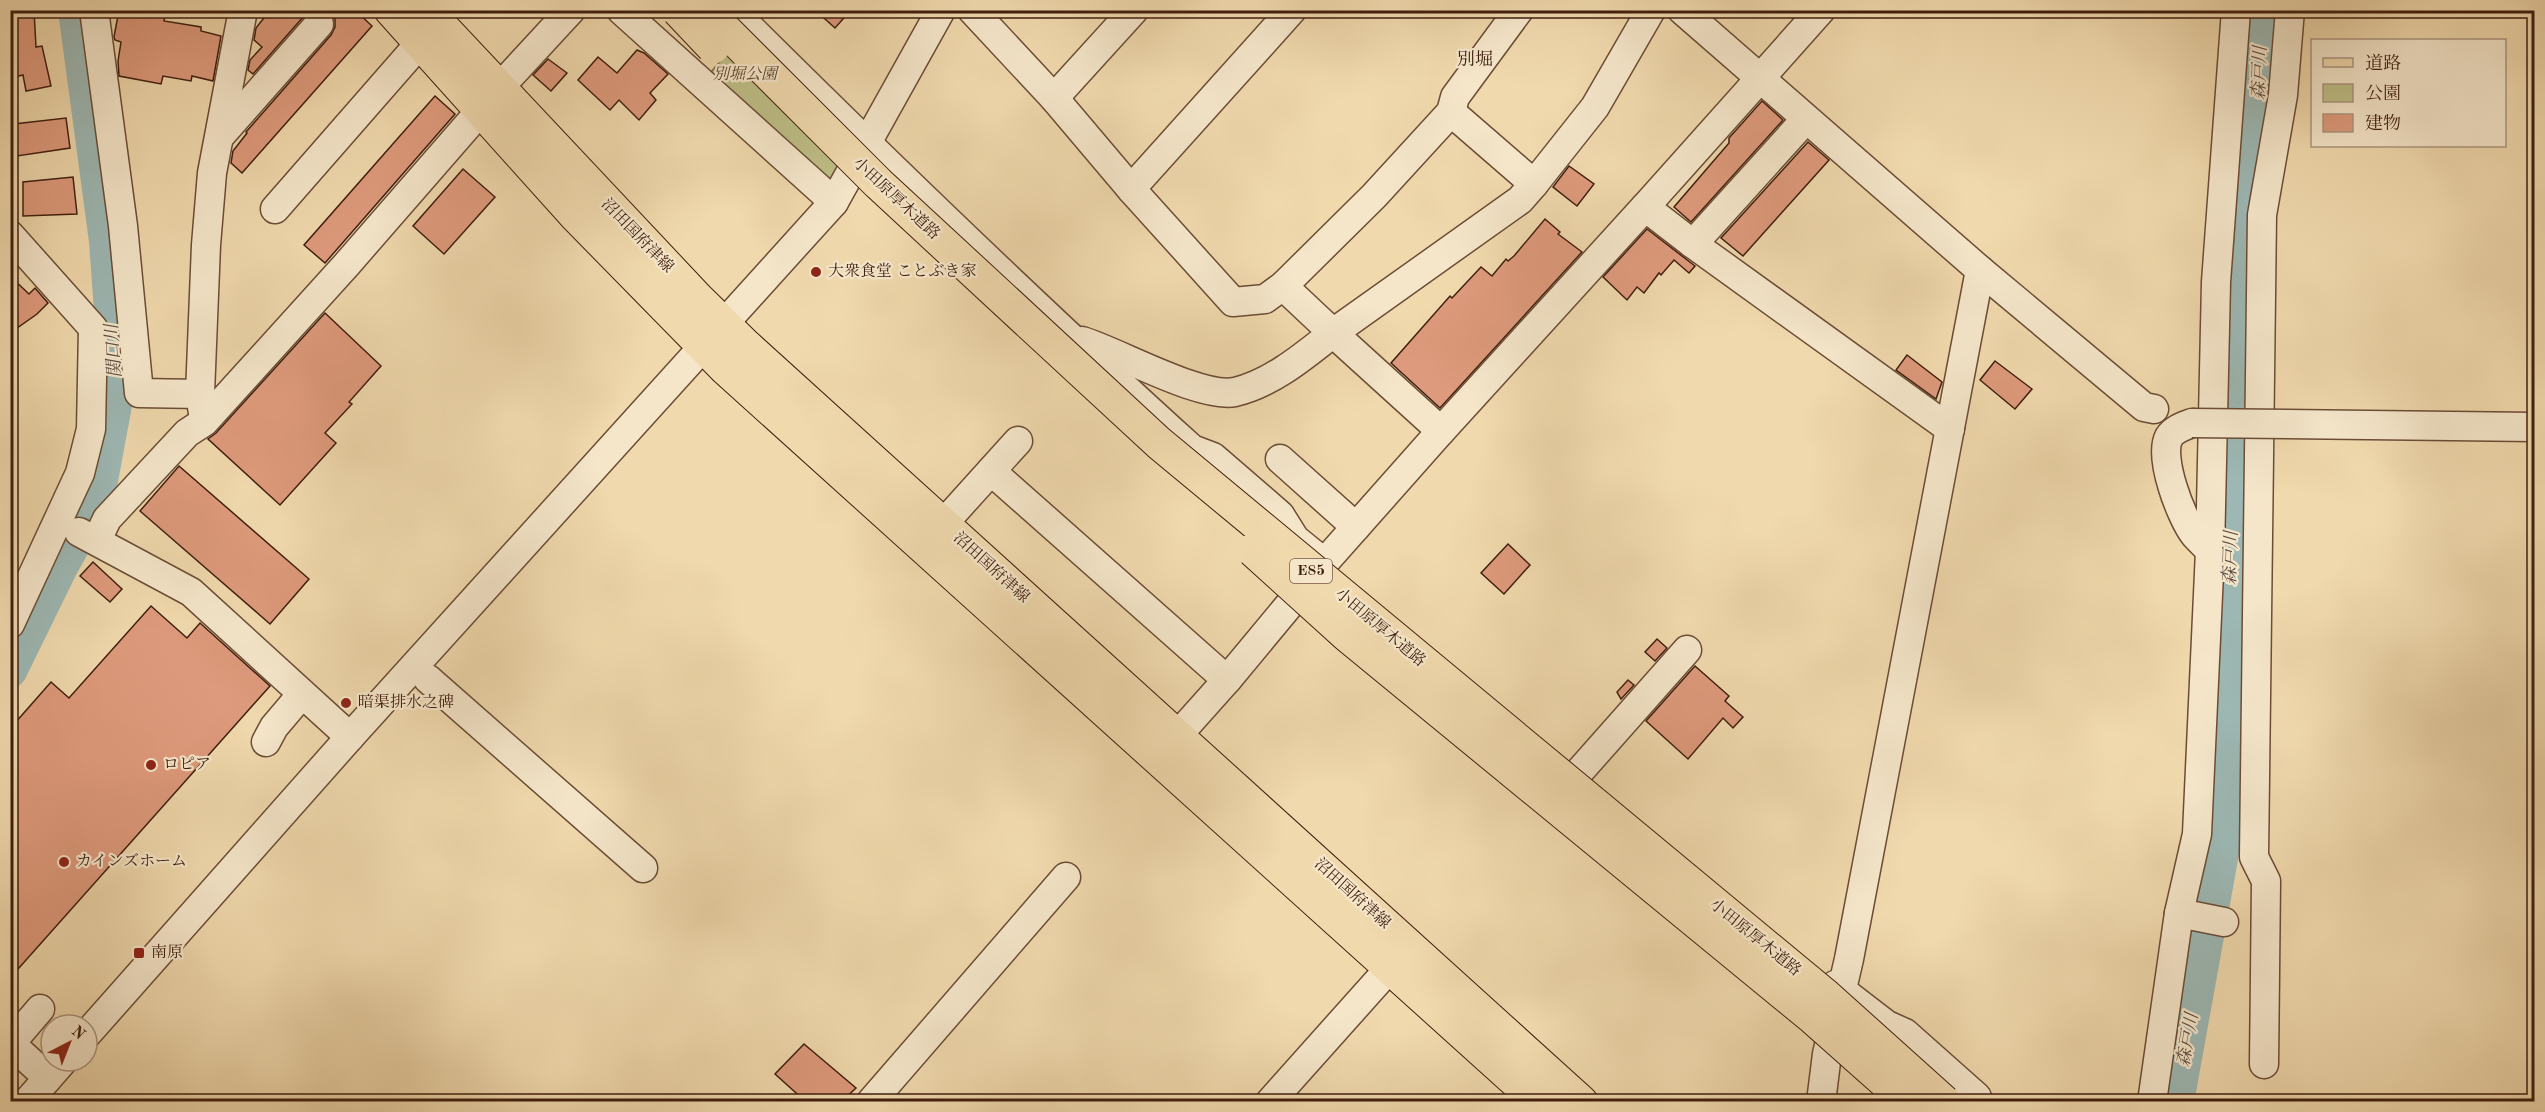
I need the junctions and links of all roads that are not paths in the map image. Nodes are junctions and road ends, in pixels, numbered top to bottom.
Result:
1 (94, 10) edge
2 (243, 10) edge
3 (391, 10) edge
4 (426, 10) edge
5 (571, 10) edge
6 (621, 10) edge
7 (678, 10) edge
8 (705, 10) edge
9 (732, 10) edge
10 (941, 10) edge
11 (972, 10) edge
12 (1134, 10) edge
13 (1292, 10) edge
14 (1519, 10) edge
15 (1651, 10) edge
16 (1682, 10) edge
17 (1821, 10) edge
18 (2236, 10) edge
19 (2290, 10) edge
20 (319, 24) dead end
21 (422, 42) junction
22 (1759, 79) junction
23 (1054, 98) junction
24 (490, 99) junction
25 (1451, 112) junction
26 (1806, 119) junction
27 (220, 136) junction
28 (867, 144) junction
29 (1534, 184) junction
30 (1131, 189) junction
31 (834, 202) junction
32 (1645, 207) junction
33 (275, 209) dead end
34 (10, 235) edge
35 (1693, 244) junction
36 (1980, 270) junction
37 (1283, 286) junction
38 (1334, 333) junction
39 (714, 336) junction
40 (1071, 337) junction
41 (200, 394) junction
42 (2154, 409) dead end
43 (204, 422) junction
44 (2535, 427) edge
45 (1950, 429) junction
46 (1441, 431) junction
47 (1018, 441) dead end
48 (1280, 459) dead end
49 (991, 471) junction
50 (59, 522) junction
51 (942, 524) junction
52 (1356, 527) junction
53 (97, 540) junction
54 (2210, 551) junction
55 (1324, 562) junction
56 (10, 624) edge
57 (1687, 650) dead end
58 (428, 679) dead end
59 (1227, 680) junction
60 (302, 694) junction
61 (1177, 736) junction
62 (350, 737) junction
63 (266, 742) dead end
64 (1580, 772) junction
65 (643, 868) dead end
66 (1066, 877) dead end
67 (2180, 913) junction
68 (2224, 922) dead end
69 (1399, 957) junction
70 (1842, 992) junction
71 (40, 1009) dead end
72 (99, 1018) edge
73 (10, 1043) edge
74 (39, 1059) edge
75 (2264, 1064) dead end
76 (52, 1073) edge
77 (27, 1101) edge
78 (871, 1101) edge
79 (1270, 1101) edge
80 (1539, 1101) edge
81 (1581, 1101) edge
82 (1821, 1101) edge
83 (1908, 1101) edge
84 (1944, 1101) edge
85 (1978, 1101) edge
86 (2152, 1101) edge

1 - 41 street
2 - 27 street
3 - 21 main road, 沼田国府津線
4 - 24 main road, 沼田国府津線
5 - 24 street
6 - 31 street
7 - 83 main road, 小田原厚木道路 / E85, bridge
8 - 84 main road, 小田原厚木道路 / E85, bridge
9 - 28 street
10 - 28 street
11 - 23 street
12 - 23 street
13 - 30 street
14 - 25 street
15 - 29 street
16 - 22 street
17 - 22 street
18 - 54 street
19 - 75 street
20 - 27 street
21 - 24 main road, 沼田国府津線
21 - 33 street
22 - 26 street
22 - 32 street
23 - 30 street
24 - 39 main road, 沼田国府津線
24 - 43 street
25 - 29 street
25 - 37 street
26 - 35 street
26 - 36 street
27 - 41 street
28 - 31 street
28 - 40 street
29 - 38 street
30 - 37 street
31 - 39 street
32 - 35 street
32 - 46 street
34 - 50 street
35 - 45 street
36 - 42 street
36 - 45 street
37 - 38 street
38 - 40 street
38 - 46 street
39 - 51 main road, 沼田国府津線
39 - 62 street
39 - 69 main road, 沼田国府津線
40 - 55 street
41 - 43 street
43 - 53 street
44 - 54 street, bridge
45 - 70 street
46 - 52 street
47 - 49 street
48 - 52 street
49 - 51 street
49 - 59 street
50 - 53 street
50 - 56 street
51 - 61 main road, 沼田国府津線
52 - 55 street
53 - 60 street
54 - 67 street
55 - 59 street
55 - 64 street
57 - 64 street
58 - 65 street
59 - 61 street
60 - 62 street
60 - 63 street
61 - 69 main road, 沼田国府津線
62 - 72 street
64 - 70 street
66 - 78 street
67 - 68 street
67 - 86 street
69 - 79 street
69 - 80 main road, 沼田国府津線
69 - 81 main road, 沼田国府津線
70 - 82 street
70 - 85 street
71 - 73 street
73 - 74 street
76 - 77 street

